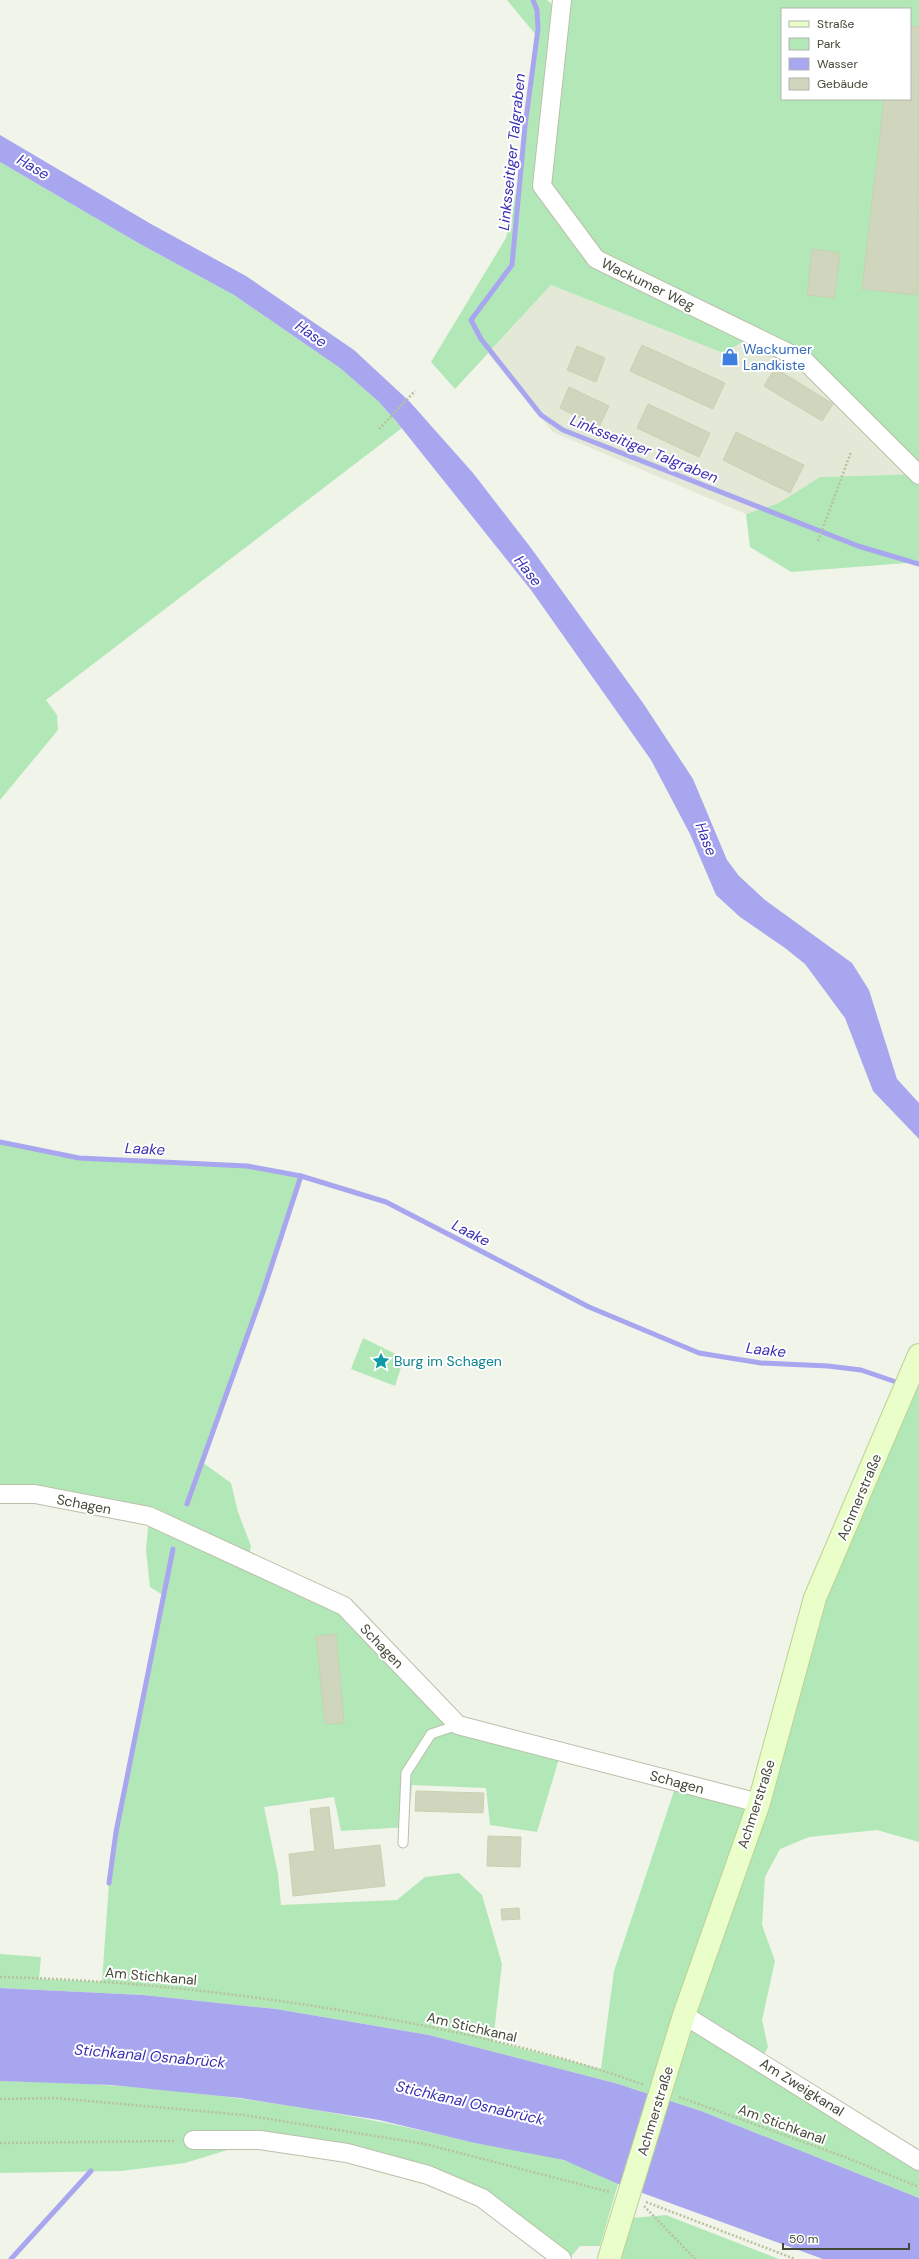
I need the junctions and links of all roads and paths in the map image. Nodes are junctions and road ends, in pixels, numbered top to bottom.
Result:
1 (562, 0) edge
2 (415, 391) dead end
3 (379, 429) dead end
4 (851, 452) dead end
5 (919, 475) edge
6 (818, 540) dead end
7 (919, 1355) edge
8 (0, 1494) edge
9 (458, 1725) junction
10 (759, 1803) junction
11 (403, 1843) dead end
12 (0, 1977) edge
13 (684, 2015) junction
14 (663, 2088) junction
15 (0, 2099) edge
16 (193, 2140) joint
17 (0, 2143) edge
18 (919, 2161) edge
19 (919, 2186) edge
20 (627, 2202) junction
21 (562, 2259) edge
22 (609, 2259) edge
23 (695, 2259) edge
24 (795, 2259) edge

1 - 5 street, Wackumer Weg
2 - 3 path
4 - 6 path
7 - 10 street, Achmerstraße
8 - 9 street, Schagen
9 - 10 street, Schagen
9 - 11 lane
10 - 13 street, Achmerstraße
12 - 14 path, Am Stichkanal
13 - 14 street, Achmerstraße
13 - 18 street, Am Zweigkanal
14 - 19 path, Am Stichkanal
14 - 20 street, Achmerstraße, bridge
15 - 20 path
16 - 17 path
16 - 21 street
20 - 22 street, Achmerstraße
20 - 23 path
20 - 24 path

